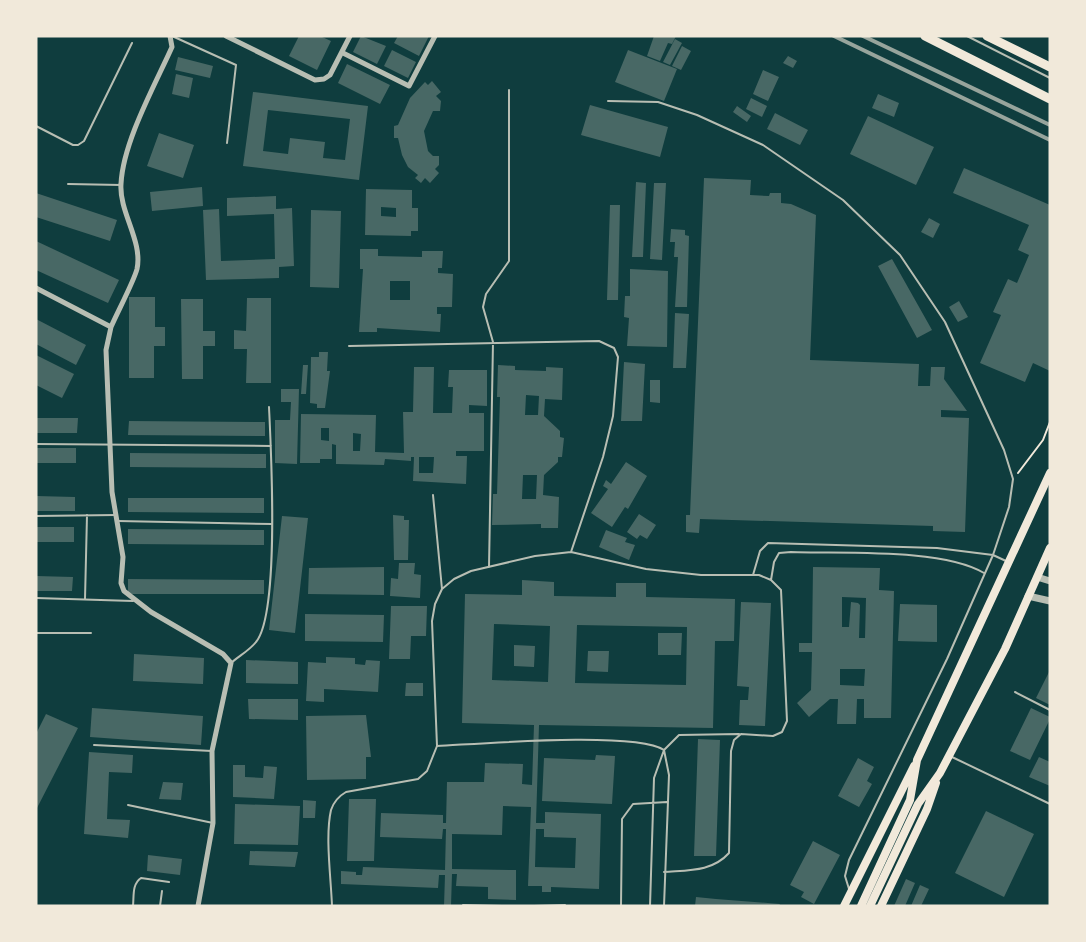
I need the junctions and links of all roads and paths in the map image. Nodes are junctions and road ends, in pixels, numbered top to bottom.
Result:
1 (171, 36) edge
2 (226, 36) edge
3 (350, 36) edge
4 (435, 36) edge
5 (925, 36) edge
6 (967, 36) edge
7 (987, 36) edge
8 (132, 43) dead end
9 (343, 53) junction
10 (1048, 63) edge
11 (1050, 78) edge
12 (509, 90) dead end
13 (1050, 99) edge
14 (608, 101) dead end
15 (36, 126) edge
16 (226, 143) dead end
17 (68, 184) dead end
18 (121, 185) junction
19 (36, 288) edge
20 (111, 327) junction
21 (493, 342) junction
22 (349, 346) dead end
23 (269, 407) dead end
24 (1050, 422) edge
25 (36, 444) edge
26 (111, 446) junction
27 (271, 446) junction
28 (1050, 473) edge
29 (1013, 479) junction
30 (433, 495) dead end
31 (87, 515) junction
32 (36, 516) edge
33 (117, 518) junction
34 (272, 524) junction
35 (1050, 548) edge
36 (571, 552) junction
37 (993, 555) junction
38 (1008, 562) junction
39 (489, 567) junction
40 (985, 574) junction
41 (753, 575) junction
42 (1037, 577) junction
43 (771, 580) junction
44 (1050, 581) edge
45 (442, 589) junction
46 (1028, 596) junction
47 (36, 598) edge
48 (85, 599) junction
49 (133, 600) junction
50 (1050, 601) edge
51 (36, 633) edge
52 (91, 633) dead end
53 (231, 663) junction
54 (1015, 692) dead end
55 (1050, 710) edge
56 (741, 734) junction
57 (94, 745) dead end
58 (437, 746) junction
59 (664, 750) junction
60 (212, 751) junction
61 (949, 755) junction
62 (917, 760) junction
63 (940, 772) junction
64 (652, 802) junction
65 (667, 802) junction
66 (914, 802) junction
67 (1050, 804) edge
68 (128, 805) dead end
69 (213, 823) junction
70 (664, 872) junction
71 (169, 882) dead end
72 (162, 891) dead end
73 (850, 892) junction
74 (463, 904) dead end
75 (565, 905) edge
76 (133, 906) edge
77 (160, 906) edge
78 (198, 906) edge
79 (332, 906) edge
80 (502, 906) edge
81 (534, 906) edge
82 (622, 906) edge
83 (650, 906) edge
84 (664, 906) edge
85 (844, 906) edge
86 (861, 906) edge
87 (870, 906) edge
88 (882, 906) edge

1 - 16 lane
1 - 18 street
2 - 9 street
3 - 9 street
4 - 9 street
5 - 13 highway
6 - 11 lane
7 - 10 highway
8 - 15 lane
12 - 21 lane
14 - 29 lane
17 - 18 lane
18 - 20 street
19 - 20 street
20 - 26 street
21 - 22 lane
21 - 36 lane
21 - 39 lane
23 - 27 lane
24 - 29 path
25 - 26 lane
26 - 27 lane
26 - 33 street
27 - 34 lane
28 - 38 main road
29 - 37 lane
30 - 45 lane
31 - 32 lane
31 - 33 lane
31 - 48 lane
33 - 34 lane
33 - 49 street
34 - 53 lane
35 - 42 main road
36 - 39 lane
36 - 41 lane
37 - 38 lane
37 - 40 lane
37 - 41 lane
38 - 62 main road
39 - 45 lane
40 - 43 lane
40 - 73 lane
41 - 43 lane
42 - 44 street
42 - 46 main road
43 - 56 lane
45 - 58 lane
46 - 50 street
46 - 61 main road
47 - 48 lane
48 - 49 lane
49 - 53 street
51 - 52 lane
53 - 60 street
54 - 55 lane
56 - 59 lane
56 - 70 lane
57 - 60 lane
58 - 59 lane
58 - 79 lane
59 - 64 lane
59 - 65 lane
60 - 69 street
61 - 63 main road
61 - 67 lane
62 - 66 main road
62 - 73 main road
63 - 66 main road
63 - 88 main road
64 - 65 lane
64 - 82 lane
64 - 83 lane
65 - 70 lane
66 - 86 main road
66 - 87 main road
68 - 69 lane
69 - 78 street
70 - 84 lane
71 - 76 lane
72 - 77 lane
73 - 85 main road
74 - 80 lane
75 - 81 lane
75 - 82 lane

